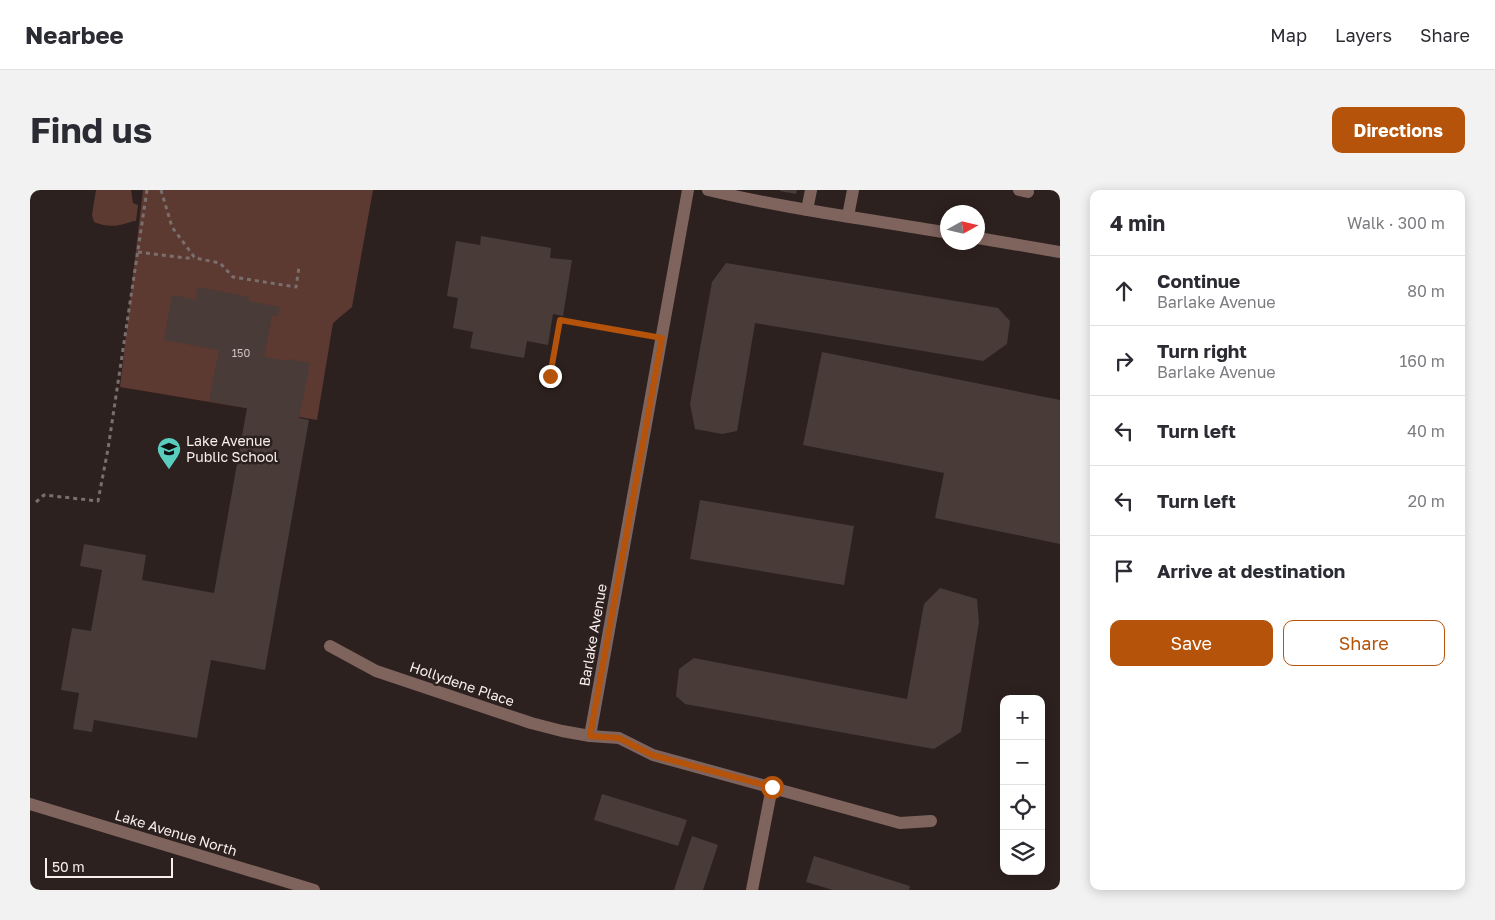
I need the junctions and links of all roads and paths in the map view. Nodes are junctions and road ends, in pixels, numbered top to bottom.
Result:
1 (147, 190) edge
2 (161, 190) edge
3 (688, 190) edge
4 (708, 190) edge
5 (811, 190) edge
6 (853, 190) edge
7 (807, 210) junction
8 (848, 216) junction
9 (940, 232) edge
10 (985, 239) edge
11 (138, 252) junction
12 (1060, 252) edge
13 (195, 258) junction
14 (299, 267) dead end
15 (662, 338) junction
16 (550, 376) dead end
17 (36, 502) dead end
18 (330, 646) dead end
19 (590, 736) junction
20 (772, 787) junction
21 (30, 804) edge
22 (931, 821) dead end
23 (314, 890) edge
24 (752, 890) edge

1 - 11 path
2 - 13 path
3 - 15 street, Barlake Avenue
4 - 7 street
5 - 7 street
6 - 8 street
7 - 8 street
8 - 9 street
10 - 12 street
11 - 13 path
11 - 17 path
13 - 14 path
15 - 16 path
15 - 19 street, Barlake Avenue
18 - 19 street, Hollydene Place
19 - 20 street
20 - 22 street
20 - 24 street
21 - 23 street, Lake Avenue North

